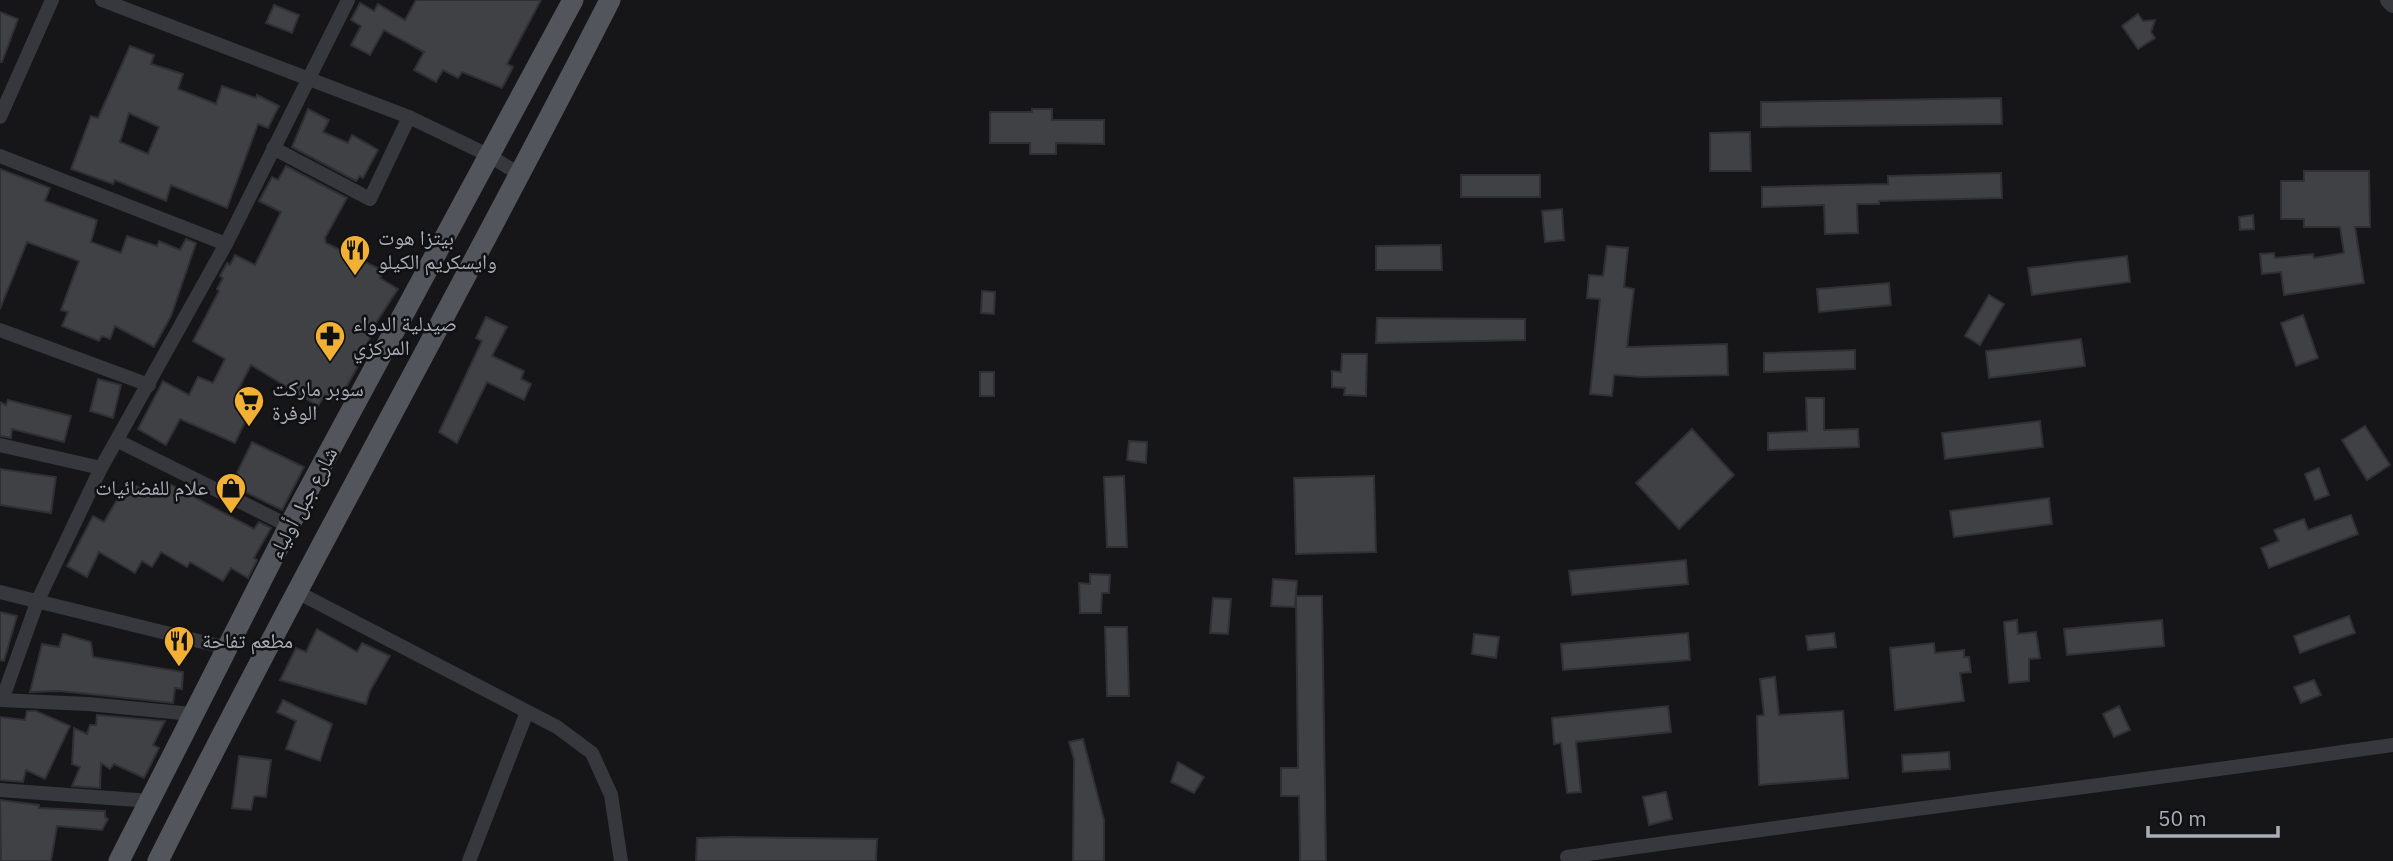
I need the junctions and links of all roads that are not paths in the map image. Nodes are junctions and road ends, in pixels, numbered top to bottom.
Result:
1 (52, 0) edge
2 (103, 0) edge
3 (348, 0) edge
4 (573, 0) edge
5 (610, 0) edge
6 (2389, 0) edge
7 (2393, 4) edge
8 (311, 78) junction
9 (0, 117) edge
10 (409, 117) junction
11 (273, 149) junction
12 (488, 155) junction
13 (0, 156) edge
14 (521, 175) junction
15 (226, 244) junction
16 (0, 330) edge
17 (149, 385) junction
18 (118, 441) junction
19 (0, 445) edge
20 (101, 468) junction
21 (289, 526) junction
22 (0, 592) edge
23 (297, 592) junction
24 (38, 600) junction
25 (227, 648) junction
26 (1, 700) edge
27 (527, 712) junction
28 (192, 714) junction
29 (2393, 745) edge
30 (0, 790) edge
31 (150, 801) junction
32 (1567, 858) dead end
33 (119, 861) edge
34 (159, 861) edge
35 (469, 861) edge
36 (621, 861) edge

1 - 9 street
2 - 8 street
3 - 8 street
4 - 12 main road, شارع جبل أولياء
5 - 14 main road, شارع جبل أولياء
6 - 7 street
8 - 10 street
8 - 11 street
10 - 11 street
10 - 12 street
11 - 15 street
12 - 14 street
12 - 21 main road, شارع جبل أولياء
13 - 15 street
14 - 23 main road, شارع جبل أولياء
15 - 17 street
16 - 17 street
17 - 18 street
18 - 20 street
18 - 21 street
19 - 20 street
20 - 24 street
21 - 25 main road, شارع جبل أولياء
22 - 24 street
23 - 27 street
23 - 34 main road, شارع جبل أولياء
24 - 25 street
24 - 26 street
25 - 28 main road, شارع جبل أولياء
26 - 28 street
27 - 35 street
27 - 36 street
28 - 31 main road, شارع جبل أولياء
29 - 32 street
30 - 31 street
31 - 33 main road, شارع جبل أولياء

